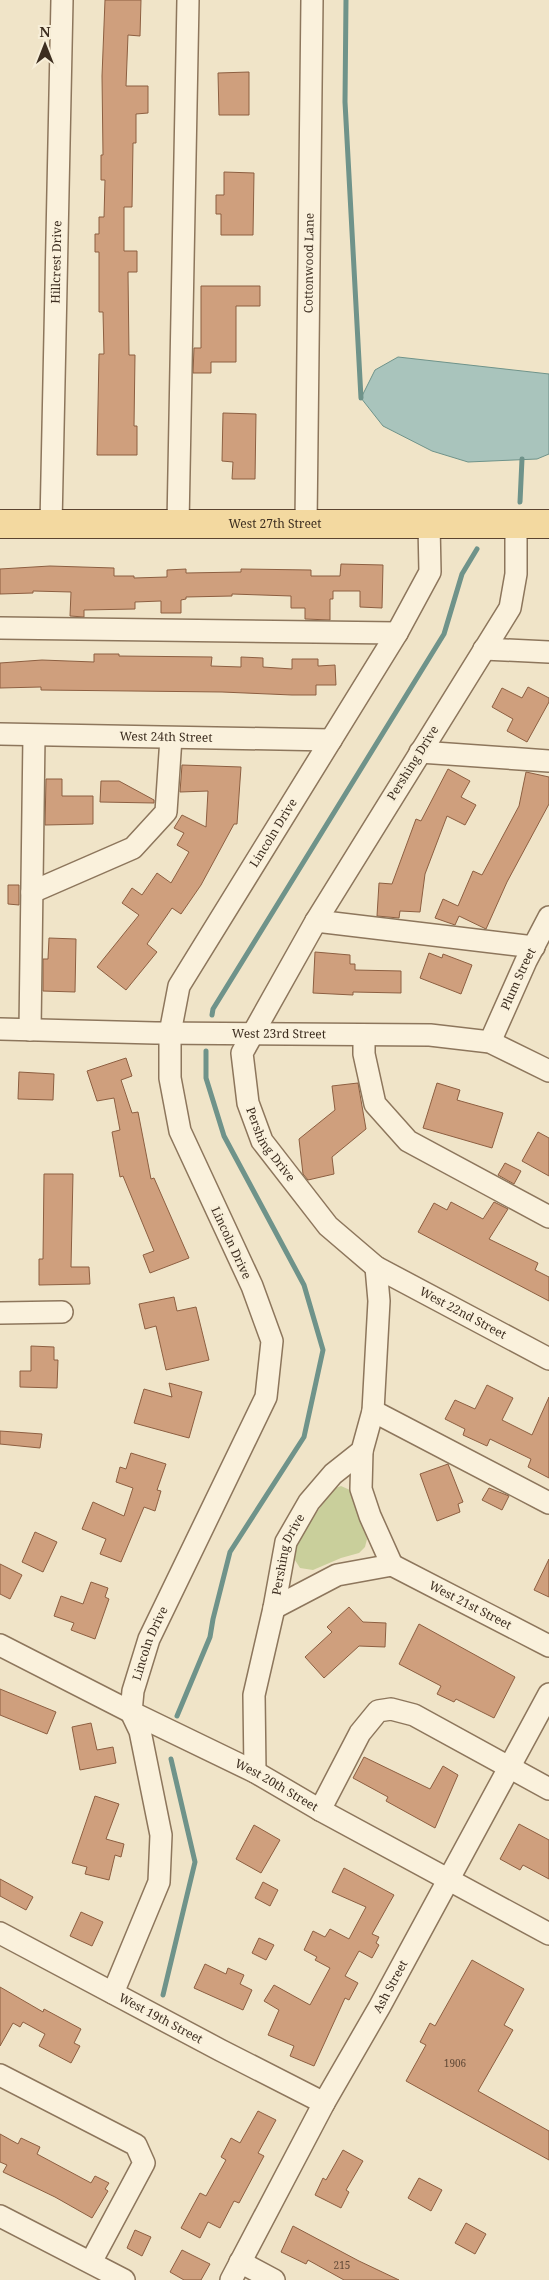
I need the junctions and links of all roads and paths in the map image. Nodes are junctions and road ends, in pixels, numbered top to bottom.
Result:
1 (62, 0) edge
2 (188, 0) edge
3 (312, 0) edge
4 (0, 524) edge
5 (51, 524) junction
6 (178, 524) junction
7 (306, 524) junction
8 (429, 524) junction
9 (516, 524) junction
10 (549, 524) edge
11 (0, 628) edge
12 (397, 632) junction
13 (484, 649) junction
14 (549, 652) edge
15 (0, 734) edge
16 (34, 736) junction
17 (171, 738) junction
18 (331, 740) junction
19 (420, 752) junction
20 (549, 761) edge
21 (32, 892) junction
22 (549, 917) edge
23 (316, 921) junction
24 (534, 946) junction
25 (0, 1029) edge
26 (30, 1030) junction
27 (170, 1032) junction
28 (254, 1033) junction
29 (364, 1035) junction
30 (490, 1042) junction
31 (549, 1071) edge
32 (549, 1217) edge
33 (376, 1268) junction
34 (62, 1312) dead end
35 (0, 1313) edge
36 (549, 1359) edge
37 (373, 1410) junction
38 (362, 1451) junction
39 (549, 1503) edge
40 (392, 1565) junction
41 (274, 1608) junction
42 (0, 1645) edge
43 (549, 1646) edge
44 (549, 1694) edge
45 (131, 1712) junction
46 (509, 1767) junction
47 (254, 1772) junction
48 (549, 1789) edge
49 (320, 1810) junction
50 (448, 1880) junction
51 (0, 1933) edge
52 (549, 1934) edge
53 (113, 1993) junction
54 (0, 2075) edge
55 (324, 2103) junction
56 (0, 2216) edge
57 (90, 2262) junction
58 (236, 2271) edge
59 (124, 2280) edge
60 (274, 2280) edge

1 - 5 street, Hillcrest Drive
2 - 6 street
3 - 7 street, Cottonwood Lane
4 - 5 main road, West 27th Street
5 - 6 main road, West 27th Street
6 - 7 main road, West 27th Street
7 - 8 main road, West 27th Street
8 - 9 main road, West 27th Street
8 - 12 street, Lincoln Drive
9 - 10 main road, West 27th Street
9 - 13 street, Pershing Drive
11 - 12 street
12 - 18 street, Lincoln Drive
13 - 14 street
13 - 19 street, Pershing Drive
15 - 16 street, West 24th Street
16 - 17 street, West 24th Street
16 - 21 street
17 - 18 street, West 24th Street
17 - 21 street
18 - 27 street, Lincoln Drive
19 - 20 street
19 - 23 street, Pershing Drive
21 - 26 street
22 - 24 street, Plum Street
23 - 24 street
23 - 28 street, Pershing Drive
24 - 30 street, Plum Street
25 - 26 street, West 23rd Street
26 - 27 street, West 23rd Street
27 - 28 street, West 23rd Street
27 - 45 street, Lincoln Drive
28 - 29 street, West 23rd Street
28 - 33 street, Pershing Drive
29 - 30 street, West 23rd Street
29 - 32 street
30 - 31 street, West 23rd Street
33 - 36 street, West 22nd Street
33 - 37 street
34 - 35 street
37 - 38 street
37 - 39 street
38 - 40 street
38 - 41 street, Pershing Drive
40 - 41 street
40 - 43 street, West 21st Street
41 - 47 street, Pershing Drive
42 - 45 street, West 20th Street
44 - 46 street, Ash Street
45 - 47 street, West 20th Street
45 - 53 street
46 - 48 street
46 - 49 street
46 - 50 street, Ash Street
47 - 49 street, West 20th Street
49 - 50 street, West 20th Street
50 - 52 street, West 20th Street
50 - 55 street, Ash Street
51 - 53 street, West 19th Street
53 - 55 street, West 19th Street
54 - 57 street
55 - 58 street, Ash Street
56 - 57 street
57 - 59 street
58 - 60 street

